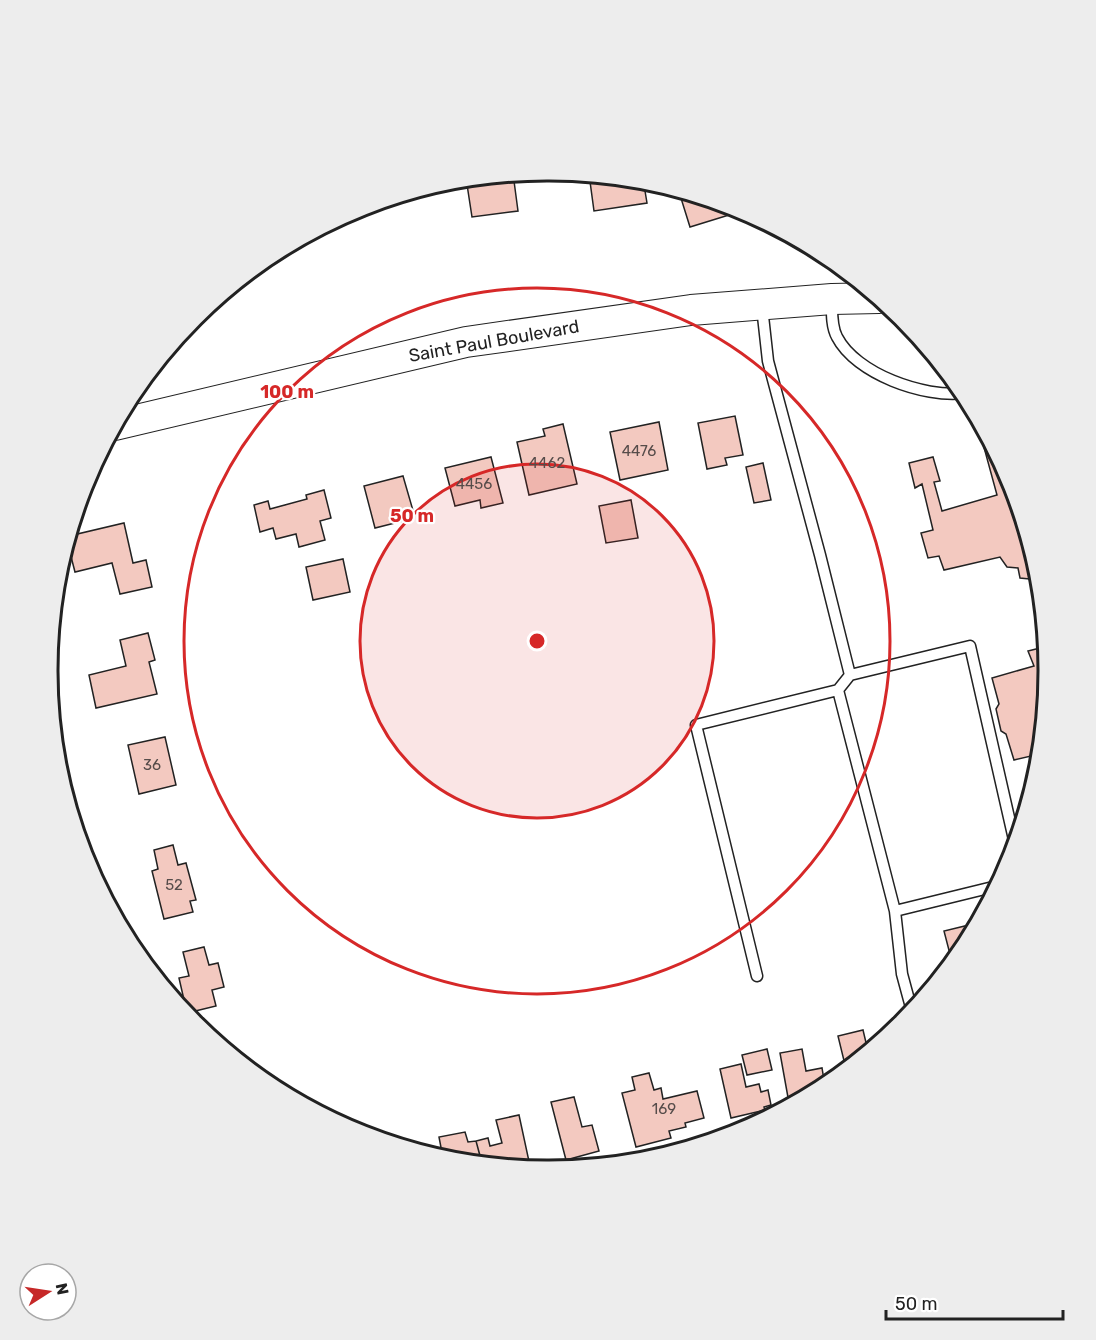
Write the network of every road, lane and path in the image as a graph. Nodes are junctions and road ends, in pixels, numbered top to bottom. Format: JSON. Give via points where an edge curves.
{"nodes":[{"id":1,"x":866,"y":298,"type":"edge"},
{"id":2,"x":832,"y":299,"type":"junction"},
{"id":3,"x":761,"y":304,"type":"junction"},
{"id":4,"x":951,"y":392,"type":"edge"},
{"id":5,"x":126,"y":422,"type":"edge"},
{"id":6,"x":850,"y":675,"type":"junction"},
{"id":7,"x":838,"y":690,"type":"junction"},
{"id":8,"x":1011,"y":829,"type":"edge"},
{"id":9,"x":986,"y":889,"type":"edge"},
{"id":10,"x":895,"y":911,"type":"junction"},
{"id":11,"x":757,"y":976,"type":"dead end"},
{"id":12,"x":909,"y":1000,"type":"edge"}],
"edges":[{"from":1,"to":2,"type":"street","name":"Saint Paul Boulevard"},
{"from":2,"to":3,"type":"street","name":"Saint Paul Boulevard"},
{"from":2,"to":4,"type":"lane","via":[[836,336],[850,356],[885,378],[922,390]]},
{"from":3,"to":5,"type":"street","name":"Saint Paul Boulevard","via":[[670,312],[466,342]]},
{"from":3,"to":6,"type":"lane","via":[[768,361]]},
{"from":6,"to":7,"type":"lane"},
{"from":6,"to":8,"type":"lane","via":[[969,646]]},
{"from":7,"to":10,"type":"lane"},
{"from":7,"to":11,"type":"lane","via":[[696,726]]},
{"from":9,"to":10,"type":"lane"},
{"from":10,"to":12,"type":"lane"}]}
